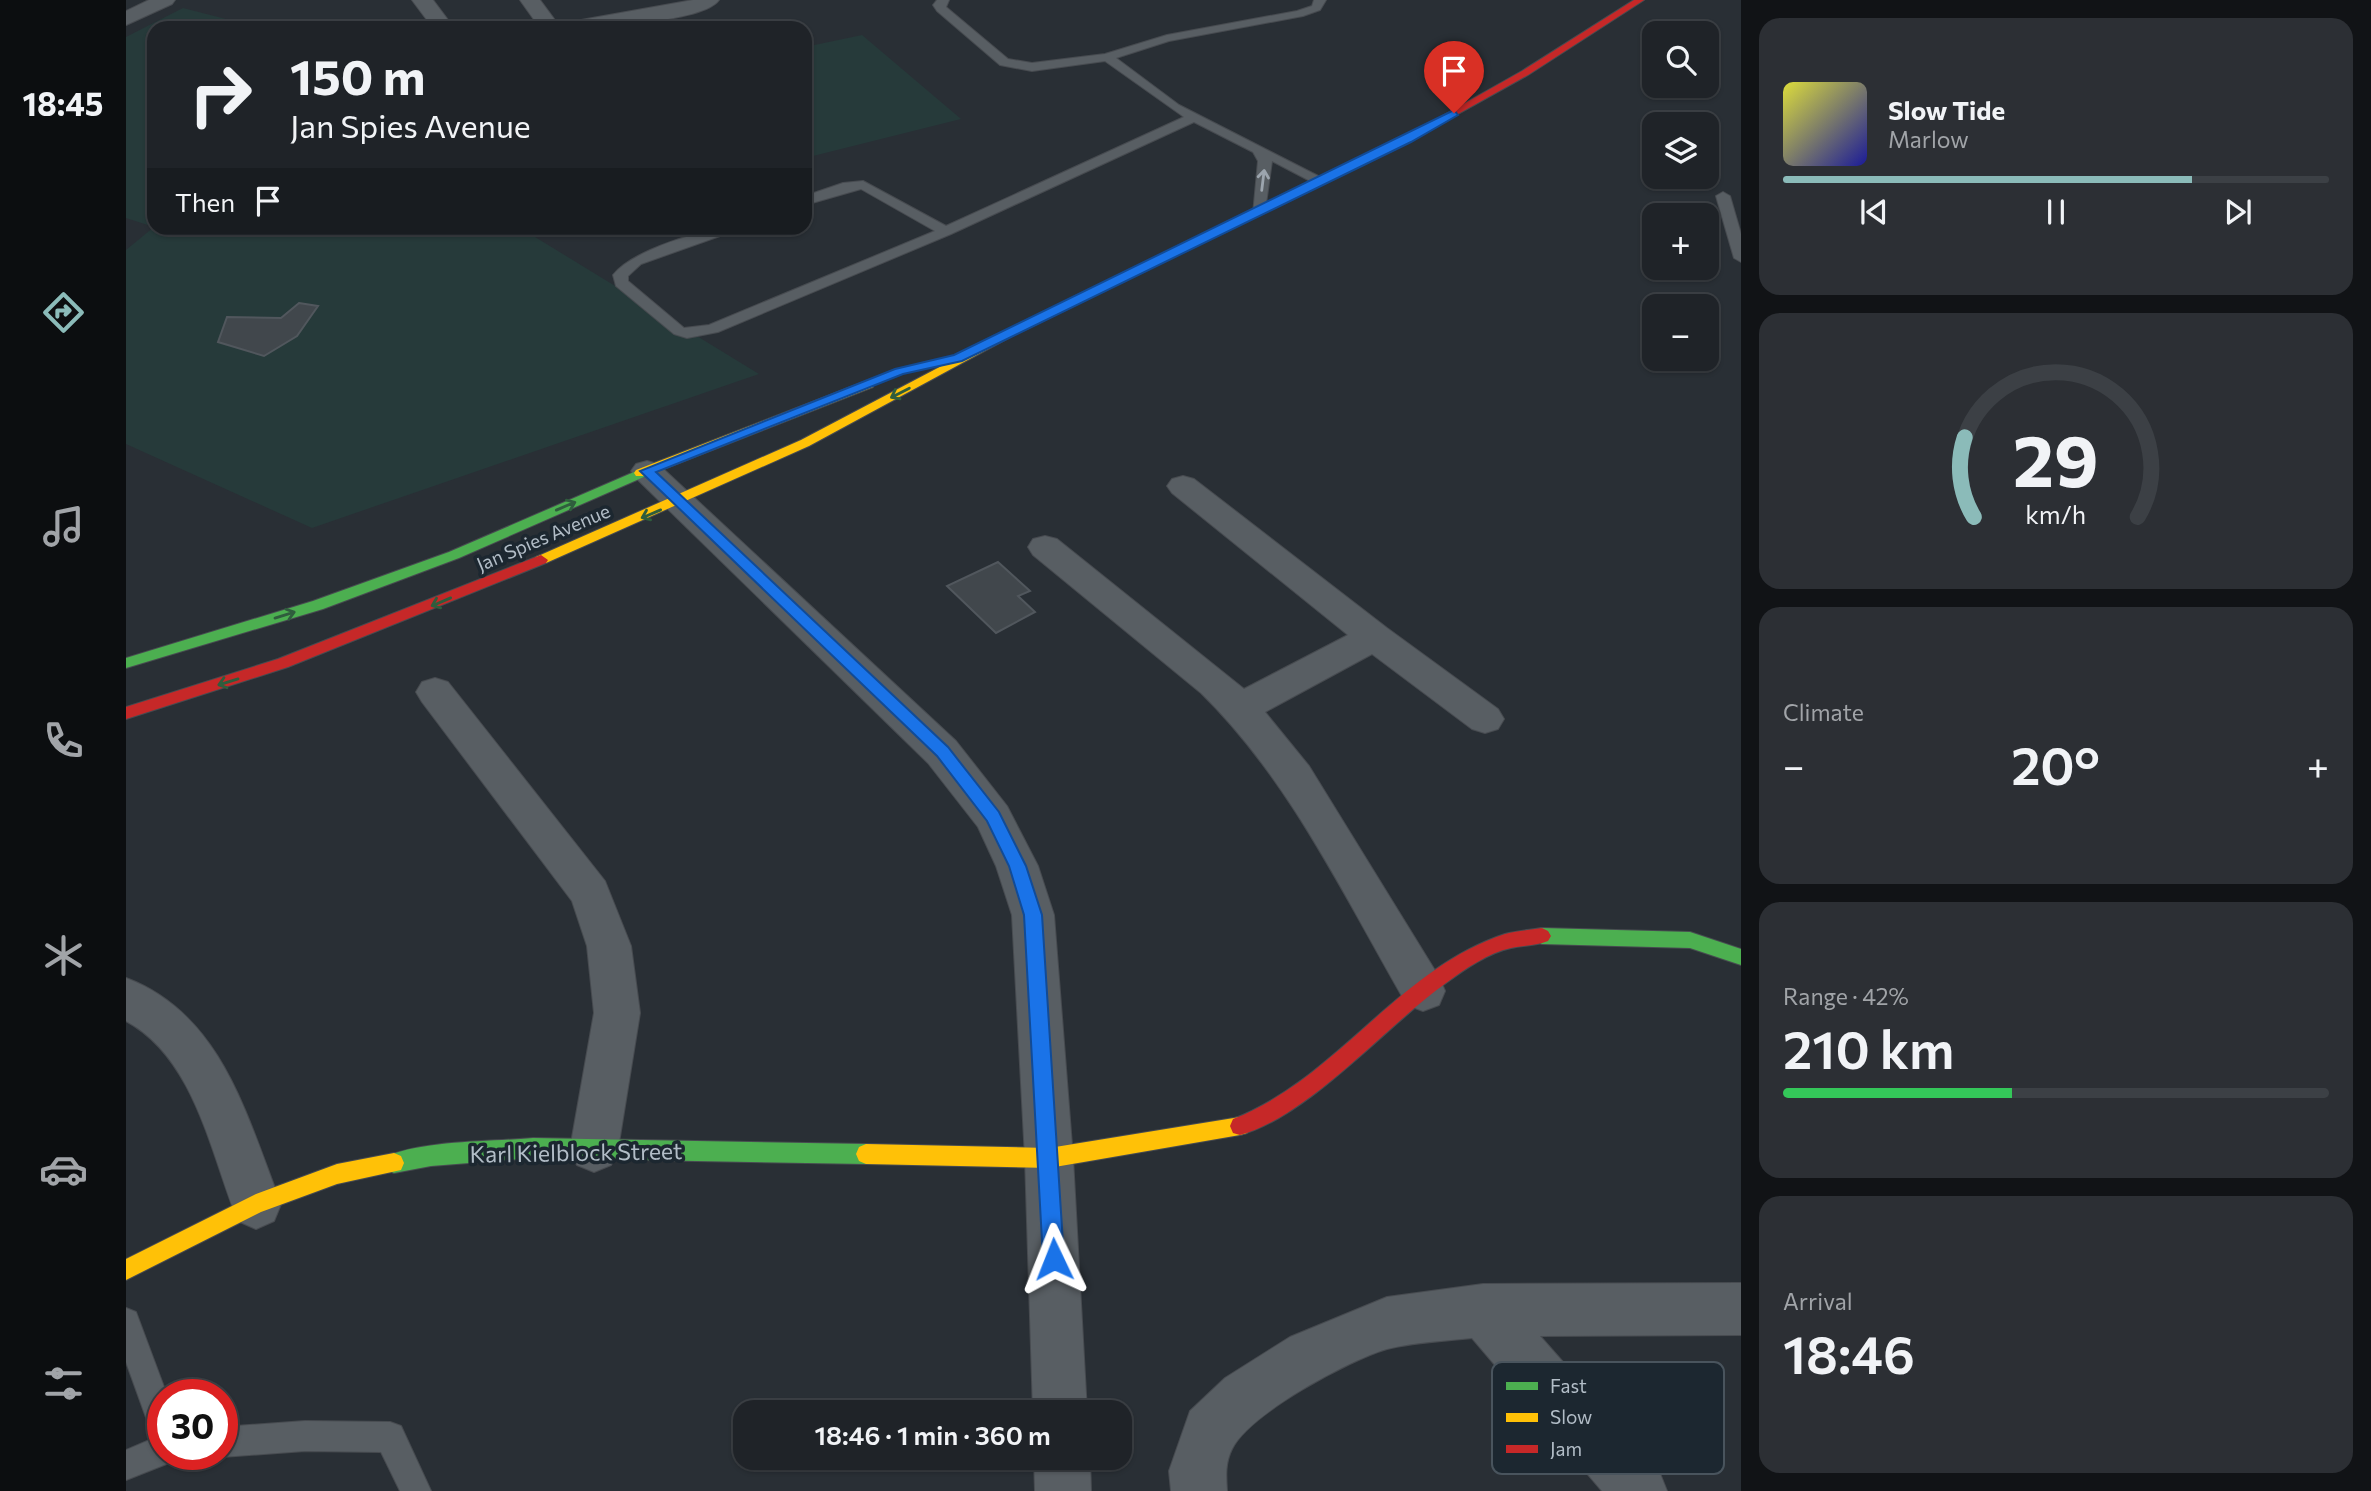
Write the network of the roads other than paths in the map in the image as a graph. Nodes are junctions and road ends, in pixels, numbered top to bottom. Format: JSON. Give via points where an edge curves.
{"nodes":[{"id":1,"x":165,"y":0,"type":"edge"},
{"id":2,"x":422,"y":0,"type":"edge"},
{"id":3,"x":530,"y":0,"type":"edge"},
{"id":4,"x":709,"y":0,"type":"edge"},
{"id":5,"x":943,"y":0,"type":"edge"},
{"id":6,"x":1320,"y":0,"type":"edge"},
{"id":7,"x":1640,"y":0,"type":"edge"},
{"id":8,"x":126,"y":19,"type":"edge"},
{"id":9,"x":438,"y":21,"type":"edge"},
{"id":10,"x":546,"y":21,"type":"edge"},
{"id":11,"x":612,"y":21,"type":"edge"},
{"id":12,"x":1107,"y":57,"type":"junction"},
{"id":13,"x":1195,"y":117,"type":"junction"},
{"id":14,"x":1259,"y":151,"type":"junction"},
{"id":15,"x":1321,"y":181,"type":"junction"},
{"id":16,"x":1723,"y":196,"type":"dead end"},
{"id":17,"x":812,"y":199,"type":"edge"},
{"id":18,"x":1258,"y":211,"type":"junction"},
{"id":19,"x":946,"y":230,"type":"junction"},
{"id":20,"x":709,"y":235,"type":"edge"},
{"id":21,"x":1741,"y":256,"type":"edge"},
{"id":22,"x":958,"y":358,"type":"junction"},
{"id":23,"x":911,"y":369,"type":"dead end"},
{"id":24,"x":887,"y":376,"type":"dead end"},
{"id":25,"x":1183,"y":486,"type":"dead end"},
{"id":26,"x":662,"y":487,"type":"junction"},
{"id":27,"x":1045,"y":547,"type":"dead end"},
{"id":28,"x":1374,"y":637,"type":"junction"},
{"id":29,"x":126,"y":663,"type":"edge"},
{"id":30,"x":435,"y":692,"type":"dead end"},
{"id":31,"x":1240,"y":708,"type":"junction"},
{"id":32,"x":126,"y":712,"type":"edge"},
{"id":33,"x":1485,"y":719,"type":"dead end"},
{"id":34,"x":1741,"y":957,"type":"edge"},
{"id":35,"x":1423,"y":991,"type":"junction"},
{"id":36,"x":126,"y":998,"type":"edge"},
{"id":37,"x":594,"y":1149,"type":"junction"},
{"id":38,"x":1049,"y":1158,"type":"junction"},
{"id":39,"x":256,"y":1204,"type":"junction"},
{"id":40,"x":126,"y":1269,"type":"edge"},
{"id":41,"x":1483,"y":1310,"type":"junction"},
{"id":42,"x":1741,"y":1310,"type":"edge"},
{"id":43,"x":126,"y":1322,"type":"edge"},
{"id":44,"x":1528,"y":1362,"type":"edge"},
{"id":45,"x":147,"y":1379,"type":"edge"},
{"id":46,"x":1059,"y":1400,"type":"edge"},
{"id":47,"x":238,"y":1442,"type":"edge"},
{"id":48,"x":147,"y":1456,"type":"edge"},
{"id":49,"x":126,"y":1465,"type":"edge"},
{"id":50,"x":1062,"y":1470,"type":"edge"},
{"id":51,"x":1624,"y":1474,"type":"edge"},
{"id":52,"x":416,"y":1491,"type":"edge"},
{"id":53,"x":1063,"y":1491,"type":"edge"},
{"id":54,"x":1199,"y":1491,"type":"edge"},
{"id":55,"x":1639,"y":1491,"type":"edge"}],
"edges":[{"from":1,"to":8,"type":"street"},
{"from":2,"to":9,"type":"street"},
{"from":3,"to":10,"type":"street"},
{"from":4,"to":11,"type":"street","via":[[684,9]]},
{"from":5,"to":12,"type":"lane","via":[[942,9],[1009,64],[1032,67]]},
{"from":6,"to":12,"type":"lane","via":[[1315,8],[1299,14],[1167,38]]},
{"from":7,"to":15,"type":"street","name":"Jan Spies Avenue","via":[[1525,73]]},
{"from":12,"to":13,"type":"lane","via":[[1167,103]]},
{"from":13,"to":14,"type":"lane"},
{"from":13,"to":19,"type":"lane"},
{"from":14,"to":15,"type":"lane"},
{"from":18,"to":14,"type":"lane","one_way":true,"via":[[1265,161]]},
{"from":15,"to":18,"type":"street","name":"Jan Spies Avenue"},
{"from":16,"to":21,"type":"lane"},
{"from":17,"to":19,"type":"lane","via":[[863,185]]},
{"from":18,"to":22,"type":"street","name":"Jan Spies Avenue"},
{"from":19,"to":20,"type":"lane","via":[[722,326],[679,331],[621,283],[620,275],[636,261]]},
{"from":22,"to":23,"type":"street","name":"Jan Spies Avenue"},
{"from":22,"to":26,"type":"street","name":"Jan Spies Avenue","one_way":true,"via":[[909,389]]},
{"from":24,"to":26,"type":"street","name":"Jan Spies Avenue"},
{"from":25,"to":28,"type":"street"},
{"from":29,"to":26,"type":"street","name":"Jan Spies Avenue","one_way":true,"via":[[318,605]]},
{"from":26,"to":32,"type":"street","name":"Jan Spies Avenue","one_way":true,"via":[[379,628],[260,672]]},
{"from":26,"to":38,"type":"street","via":[[942,752],[993,817],[1017,866],[1033,915]]},
{"from":27,"to":31,"type":"street"},
{"from":28,"to":31,"type":"street"},
{"from":28,"to":33,"type":"street"},
{"from":30,"to":37,"type":"street","via":[[590,893],[609,946],[617,1013]]},
{"from":31,"to":35,"type":"street","via":[[1295,777]]},
{"from":34,"to":35,"type":"street","name":"Karl Kielblock Street","via":[[1690,940],[1527,936],[1472,954]]},
{"from":35,"to":38,"type":"street","name":"Karl Kielblock Street","via":[[1311,1087],[1246,1125]]},
{"from":36,"to":39,"type":"street","via":[[172,1027],[202,1072]]},
{"from":37,"to":38,"type":"street","name":"Karl Kielblock Street"},
{"from":37,"to":39,"type":"street","name":"Karl Kielblock Street","via":[[533,1147],[430,1156],[337,1174]]},
{"from":38,"to":46,"type":"street"},
{"from":39,"to":40,"type":"street","name":"Karl Kielblock Street"},
{"from":41,"to":42,"type":"street"},
{"from":41,"to":44,"type":"street"},
{"from":41,"to":54,"type":"street","via":[[1387,1323],[1298,1363],[1244,1397],[1210,1431],[1198,1471]]},
{"from":43,"to":45,"type":"lane"},
{"from":47,"to":52,"type":"lane","via":[[305,1436],[390,1437]]},
{"from":48,"to":49,"type":"lane"},
{"from":50,"to":53,"type":"street"},
{"from":51,"to":55,"type":"street"}]}
